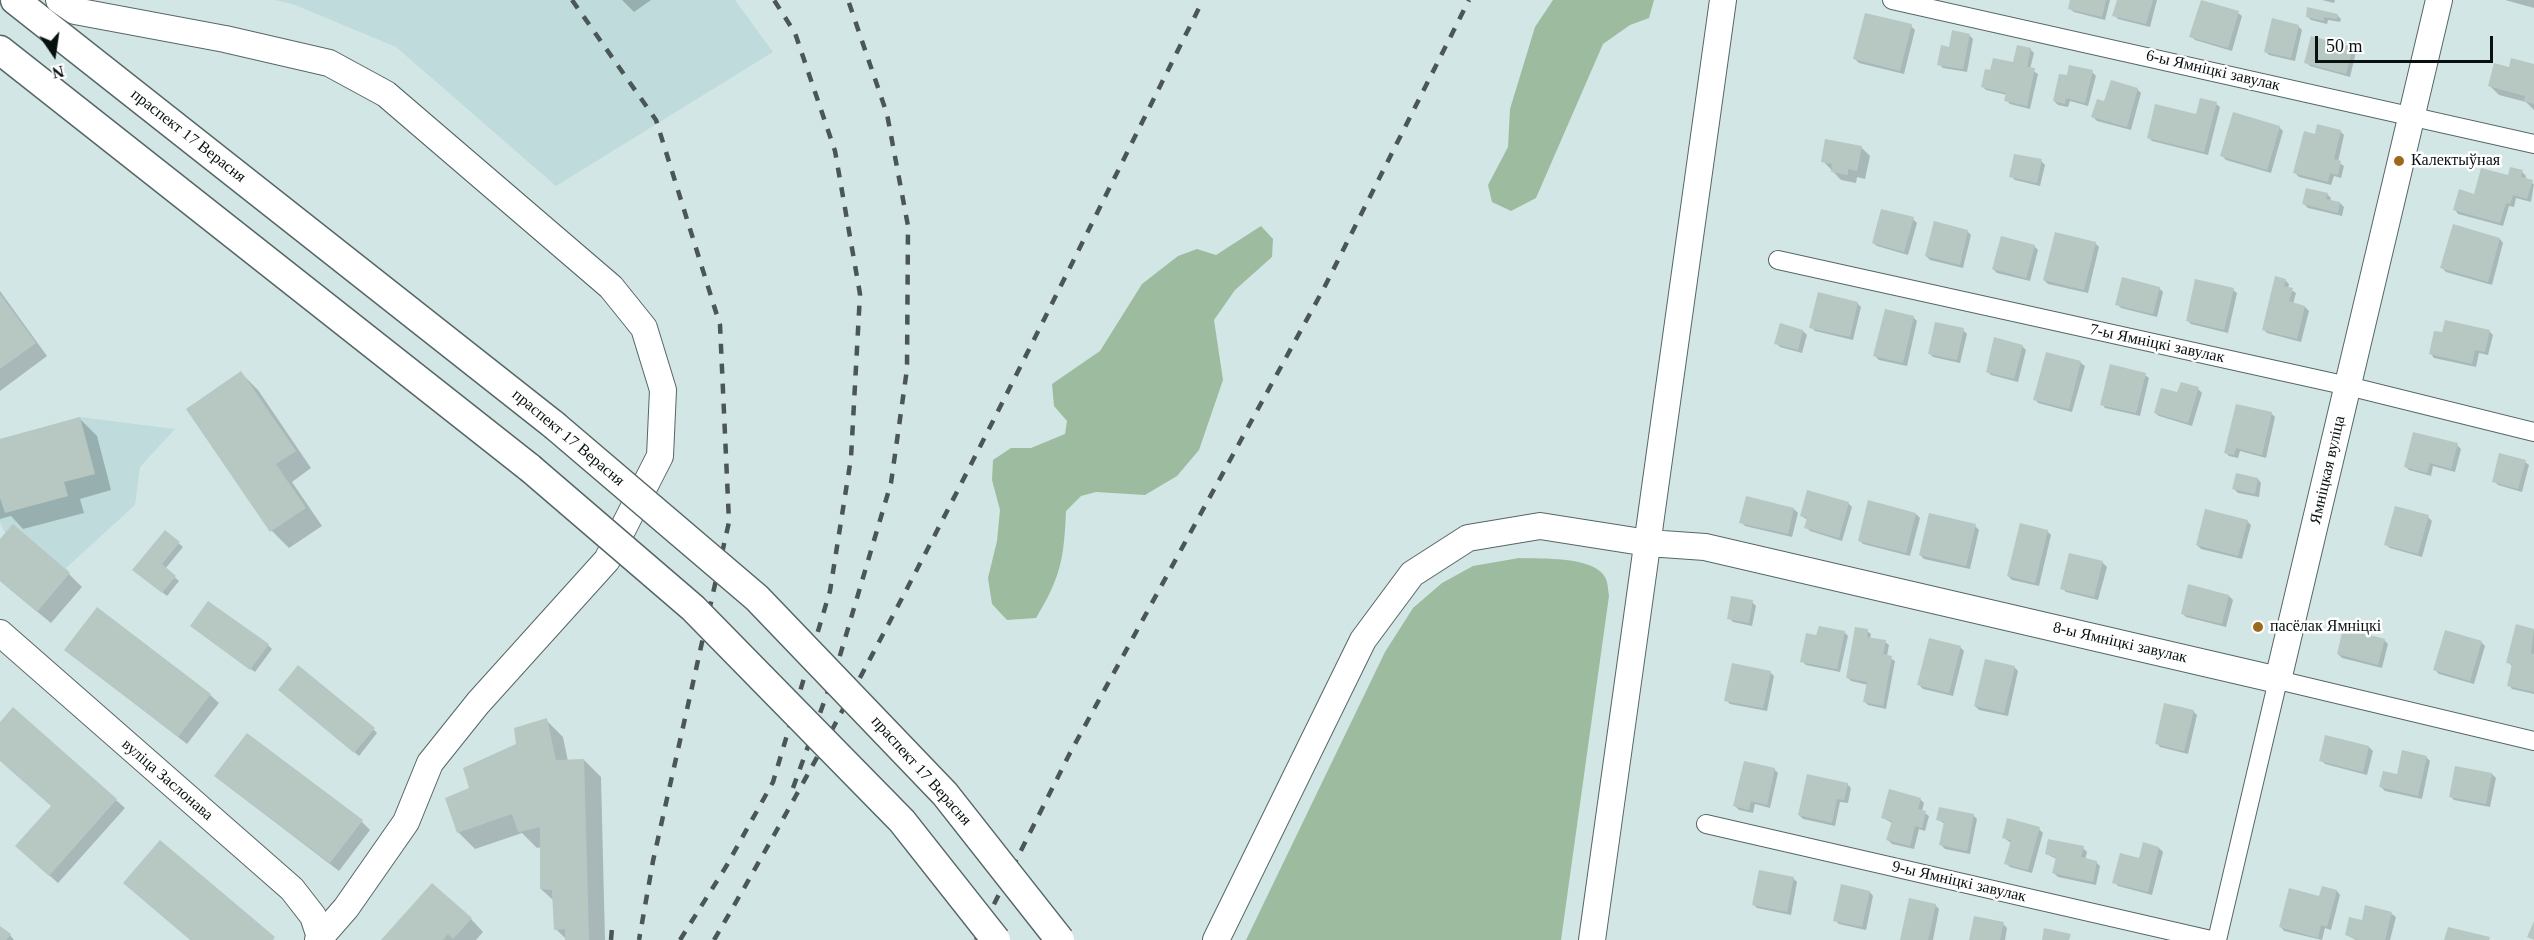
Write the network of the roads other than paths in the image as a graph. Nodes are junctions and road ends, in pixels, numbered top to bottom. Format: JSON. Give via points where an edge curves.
{"nodes":[{"id":1,"x":15,"y":0,"type":"edge"},
{"id":2,"x":59,"y":0,"type":"edge"},
{"id":3,"x":1723,"y":0,"type":"edge"},
{"id":4,"x":1892,"y":0,"type":"edge"},
{"id":5,"x":2439,"y":0,"type":"edge"},
{"id":6,"x":0,"y":50,"type":"edge"},
{"id":7,"x":2412,"y":115,"type":"junction"},
{"id":8,"x":2534,"y":144,"type":"edge"},
{"id":9,"x":1778,"y":260,"type":"dead end"},
{"id":10,"x":2348,"y":386,"type":"junction"},
{"id":11,"x":2534,"y":432,"type":"edge"},
{"id":12,"x":1647,"y":543,"type":"junction"},
{"id":13,"x":0,"y":633,"type":"edge"},
{"id":14,"x":2278,"y":680,"type":"junction"},
{"id":15,"x":2534,"y":741,"type":"edge"},
{"id":16,"x":1706,"y":824,"type":"dead end"},
{"id":17,"x":320,"y":939,"type":"edge"},
{"id":18,"x":996,"y":940,"type":"edge"},
{"id":19,"x":1060,"y":940,"type":"edge"},
{"id":20,"x":1216,"y":940,"type":"edge"},
{"id":21,"x":1592,"y":940,"type":"edge"},
{"id":22,"x":2211,"y":940,"type":"edge"},
{"id":23,"x":2217,"y":940,"type":"edge"}],
"edges":[{"from":1,"to":19,"type":"main road","name":"праспект 17 Верасня","bridge":true,"via":[[554,425],[757,598],[945,794]]},
{"from":2,"to":17,"type":"main road","via":[[75,10],[329,63],[386,93],[611,287],[644,328],[663,390],[660,456],[607,560],[478,703],[430,763],[406,822]]},
{"from":3,"to":12,"type":"main road"},
{"from":4,"to":7,"type":"street","name":"6-ы Ямніцкі завулак"},
{"from":5,"to":7,"type":"main road","name":"Ямніцкая вуліца"},
{"from":6,"to":18,"type":"main road","bridge":true,"via":[[530,468],[693,608],[902,821]]},
{"from":7,"to":8,"type":"street","name":"6-ы Ямніцкі завулак"},
{"from":7,"to":10,"type":"main road","name":"Ямніцкая вуліца"},
{"from":9,"to":10,"type":"street","name":"7-ы Ямніцкі завулак"},
{"from":10,"to":11,"type":"street","name":"7-ы Ямніцкі завулак"},
{"from":10,"to":14,"type":"main road","name":"Ямніцкая вуліца"},
{"from":12,"to":14,"type":"main road","name":"8-ы Ямніцкі завулак","via":[[1705,548]]},
{"from":12,"to":20,"type":"main road","name":"8-ы Ямніцкі завулак","via":[[1540,526],[1468,538],[1412,574],[1363,640]]},
{"from":12,"to":21,"type":"main road"},
{"from":13,"to":17,"type":"main road","name":"вуліца Заслонава","via":[[292,889],[313,916]]},
{"from":14,"to":15,"type":"street","name":"8-ы Ямніцкі завулак"},
{"from":14,"to":23,"type":"street","name":"Ямніцкая вуліца"},
{"from":16,"to":22,"type":"street","name":"9-ы Ямніцкі завулак"}]}
